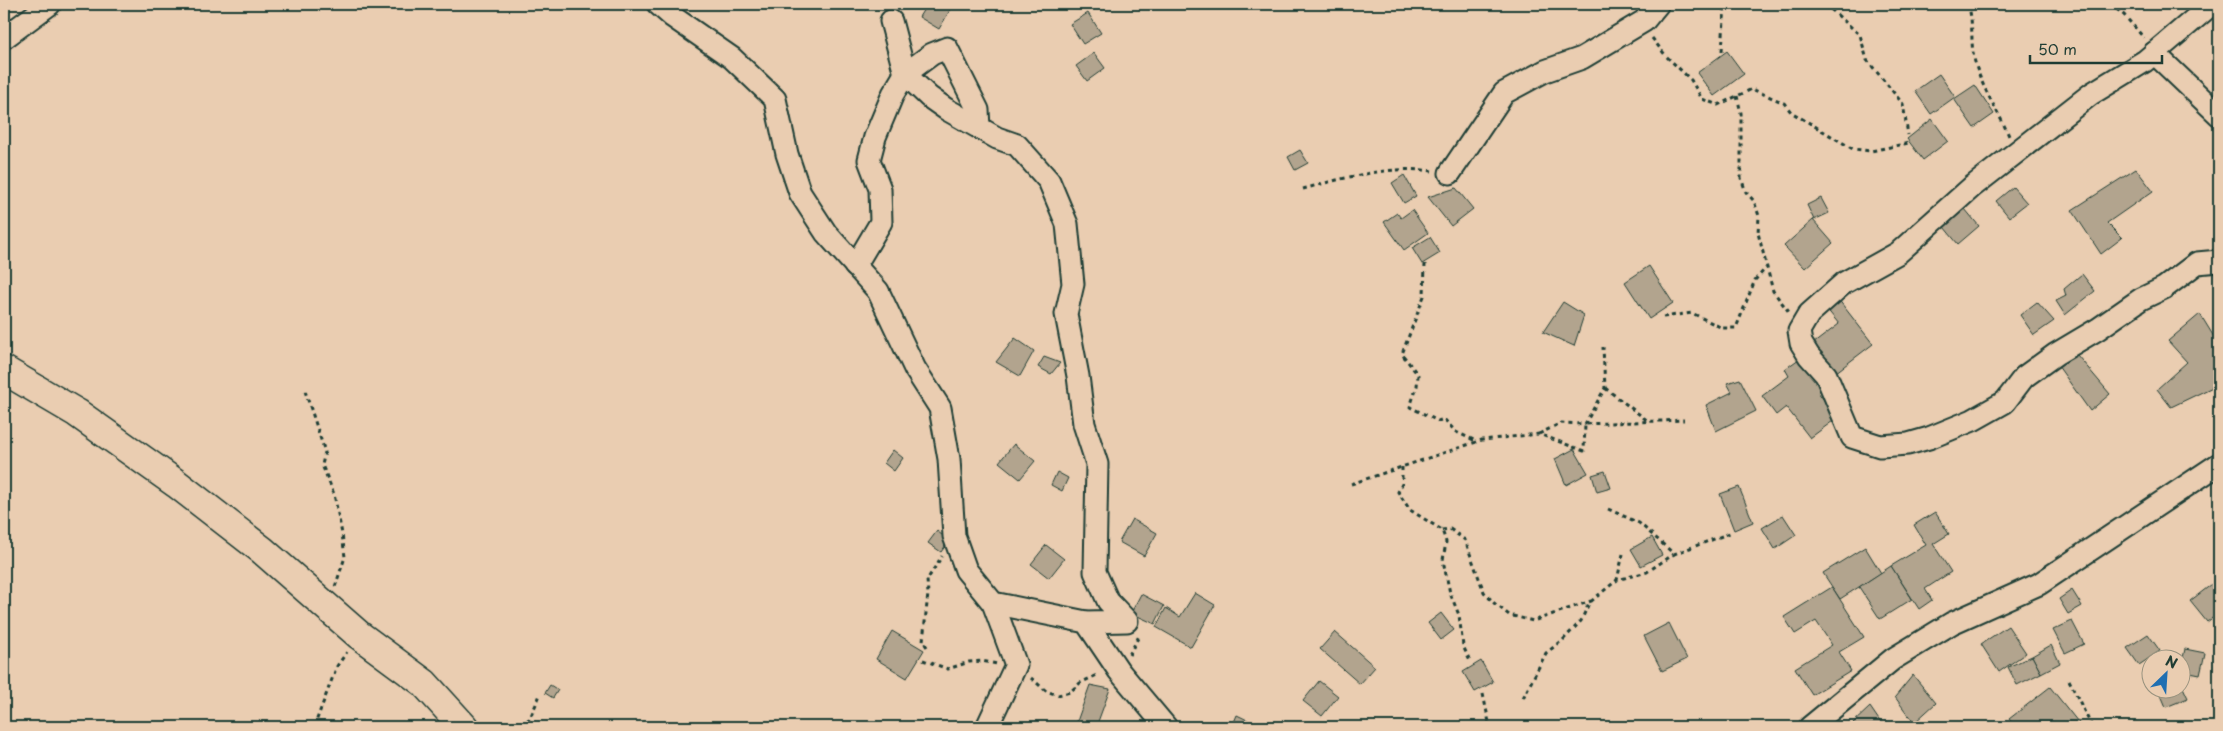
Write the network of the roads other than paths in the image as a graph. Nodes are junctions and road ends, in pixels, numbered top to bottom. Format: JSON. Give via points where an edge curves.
{"nodes":[{"id":1,"x":50,"y":4,"type":"edge"},
{"id":2,"x":658,"y":4,"type":"edge"},
{"id":3,"x":1658,"y":4,"type":"edge"},
{"id":4,"x":2212,"y":4,"type":"edge"},
{"id":5,"x":891,"y":21,"type":"dead end"},
{"id":6,"x":4,"y":38,"type":"edge"},
{"id":7,"x":2154,"y":53,"type":"junction"},
{"id":8,"x":906,"y":74,"type":"junction"},
{"id":9,"x":2219,"y":115,"type":"edge"},
{"id":10,"x":979,"y":127,"type":"junction"},
{"id":11,"x":1450,"y":173,"type":"road end"},
{"id":12,"x":2219,"y":261,"type":"edge"},
{"id":13,"x":855,"y":266,"type":"junction"},
{"id":14,"x":4,"y":370,"type":"edge"},
{"id":15,"x":2219,"y":464,"type":"edge"},
{"id":16,"x":993,"y":603,"type":"junction"},
{"id":17,"x":1086,"y":622,"type":"junction"},
{"id":18,"x":464,"y":727,"type":"edge"},
{"id":19,"x":987,"y":727,"type":"edge"},
{"id":20,"x":1166,"y":727,"type":"edge"},
{"id":21,"x":1810,"y":727,"type":"edge"}],
"edges":[{"from":1,"to":6,"type":"street"},
{"from":2,"to":13,"type":"street","via":[[732,58],[775,99],[786,154],[800,193],[826,233]]},
{"from":3,"to":11,"type":"street","via":[[1641,23],[1582,58],[1545,71],[1504,93]]},
{"from":4,"to":7,"type":"street"},
{"from":5,"to":8,"type":"street"},
{"from":7,"to":9,"type":"street"},
{"from":7,"to":12,"type":"street","via":[[2091,94],[1972,188],[1898,253],[1844,283],[1809,314],[1799,331],[1801,342],[1826,375],[1852,437],[1880,446],[1908,444],[1972,420],[2004,402],[2024,377],[2056,354],[2141,299],[2164,288],[2196,263]]},
{"from":8,"to":10,"type":"street","via":[[929,97]]},
{"from":8,"to":10,"type":"street","via":[[932,54],[947,48],[978,110]]},
{"from":8,"to":13,"type":"street","via":[[892,94],[869,160],[880,189],[881,222]]},
{"from":10,"to":17,"type":"street","via":[[1017,145],[1049,181],[1067,224],[1073,284],[1066,314],[1084,424],[1097,464],[1096,572],[1108,601],[1127,621]]},
{"from":13,"to":16,"type":"street","via":[[878,291],[914,369],[940,408],[949,459],[954,536],[966,570]]},
{"from":14,"to":18,"type":"street","via":[[77,413],[177,484],[262,550],[359,635],[424,683]]},
{"from":15,"to":21,"type":"street","via":[[2039,584],[1952,623],[1893,659]]},
{"from":16,"to":17,"type":"street"},
{"from":16,"to":19,"type":"street","via":[[1016,666]]},
{"from":17,"to":20,"type":"street","via":[[1116,666]]}]}
